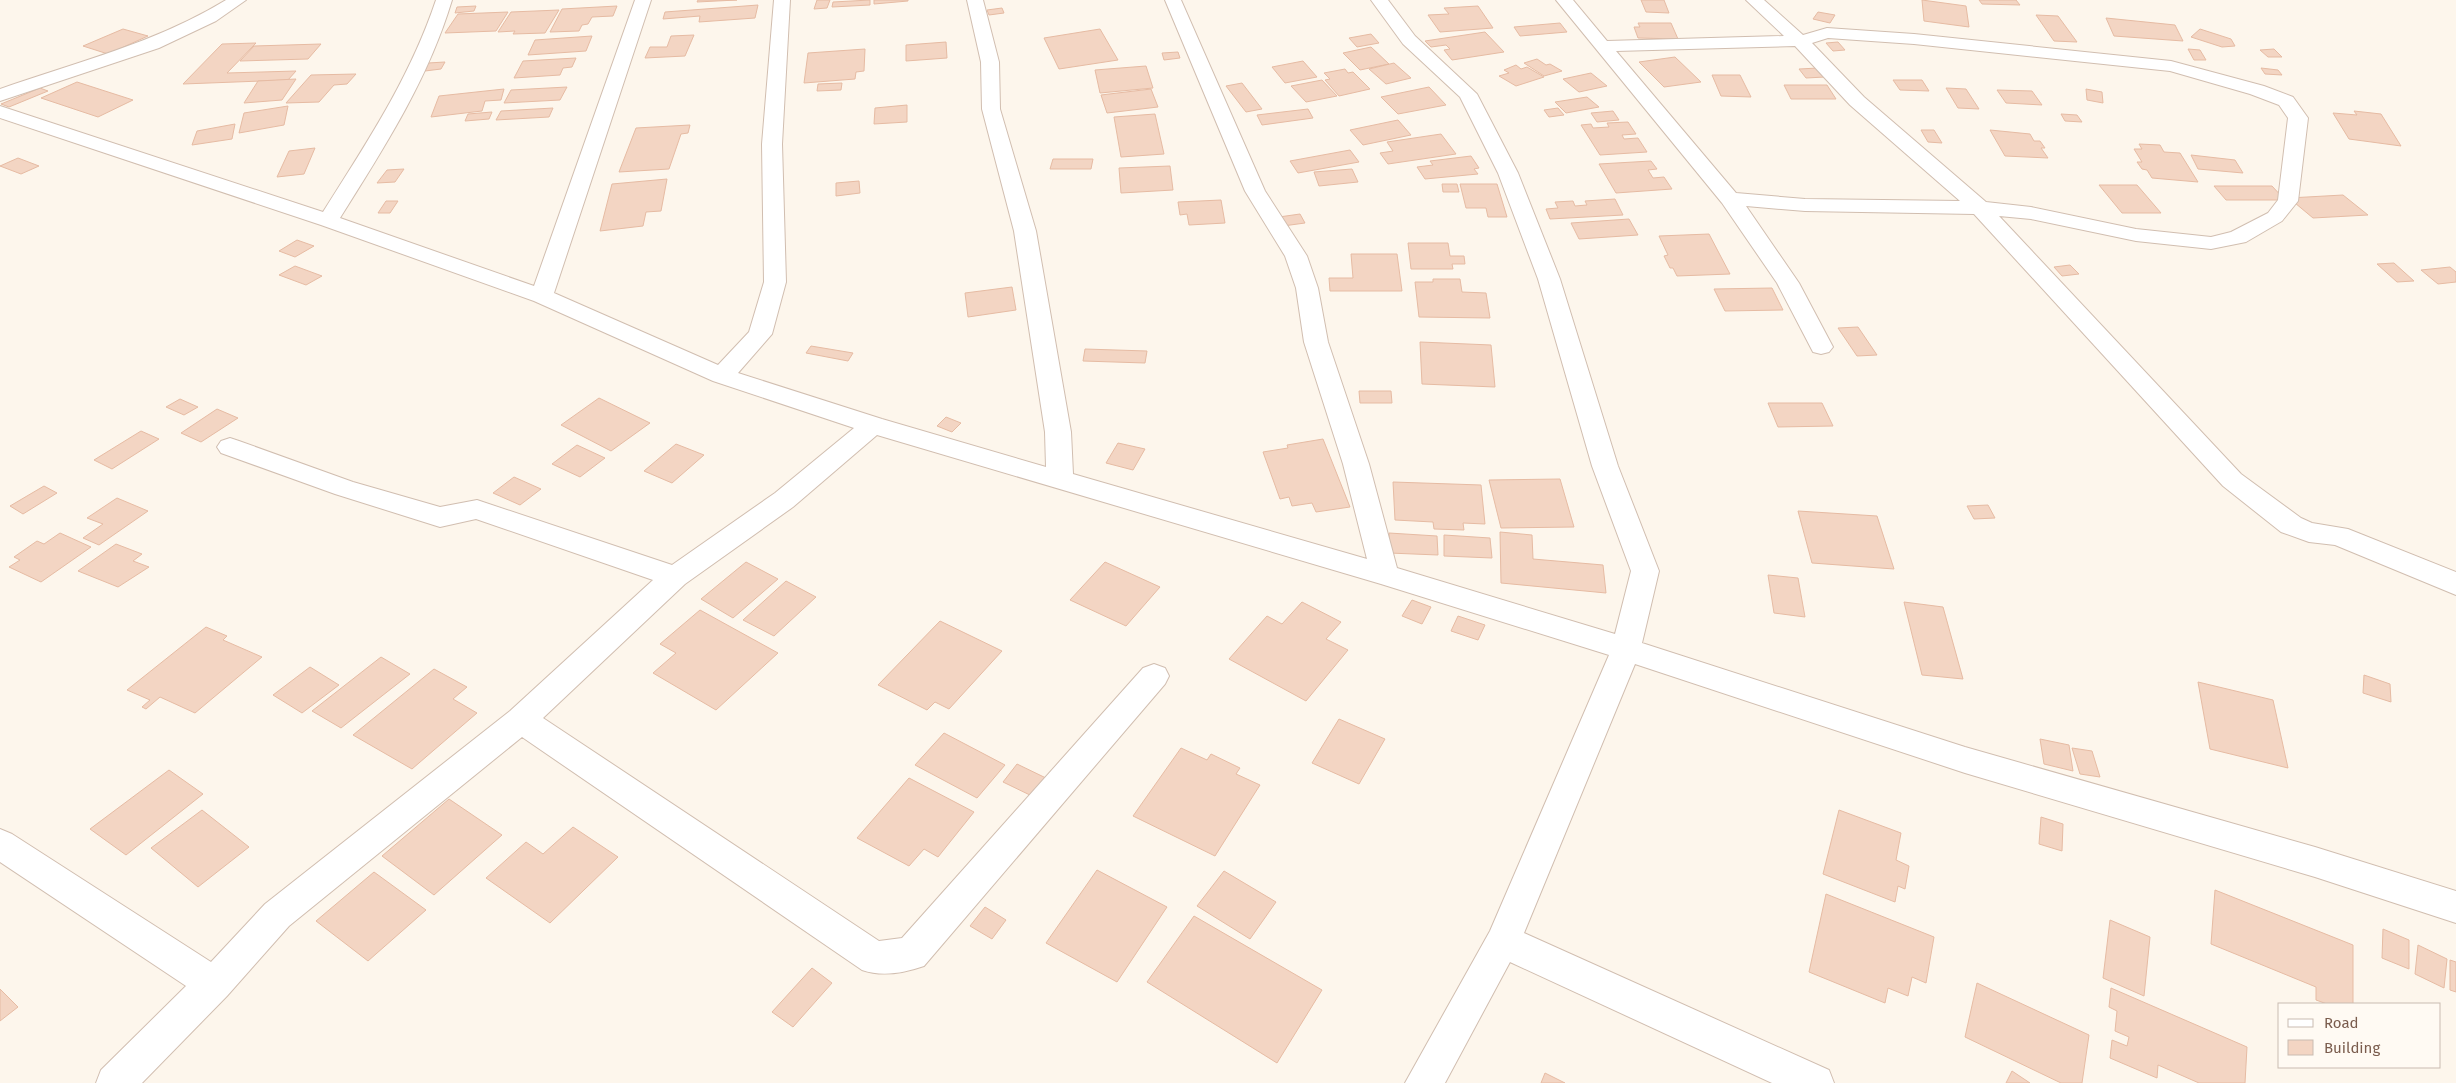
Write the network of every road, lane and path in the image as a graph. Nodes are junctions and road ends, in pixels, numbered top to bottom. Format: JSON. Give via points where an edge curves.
{"nodes":[{"id":1,"x":238,"y":0,"type":"edge"},
{"id":2,"x":444,"y":0,"type":"edge"},
{"id":3,"x":643,"y":0,"type":"edge"},
{"id":4,"x":782,"y":0,"type":"edge"},
{"id":5,"x":975,"y":0,"type":"edge"},
{"id":6,"x":1173,"y":0,"type":"edge"},
{"id":7,"x":1379,"y":0,"type":"edge"},
{"id":8,"x":1564,"y":0,"type":"edge"},
{"id":9,"x":1754,"y":0,"type":"edge"},
{"id":10,"x":1800,"y":41,"type":"junction"},
{"id":11,"x":1602,"y":46,"type":"junction"},
{"id":12,"x":0,"y":95,"type":"edge"},
{"id":13,"x":0,"y":112,"type":"edge"},
{"id":14,"x":1730,"y":199,"type":"junction"},
{"id":15,"x":1980,"y":208,"type":"junction"},
{"id":16,"x":328,"y":221,"type":"junction"},
{"id":17,"x":542,"y":296,"type":"junction"},
{"id":18,"x":1821,"y":347,"type":"dead end"},
{"id":19,"x":722,"y":376,"type":"junction"},
{"id":20,"x":873,"y":425,"type":"junction"},
{"id":21,"x":230,"y":447,"type":"dead end"},
{"id":22,"x":1060,"y":480,"type":"junction"},
{"id":23,"x":1386,"y":576,"type":"junction"},
{"id":24,"x":675,"y":577,"type":"junction"},
{"id":25,"x":2456,"y":584,"type":"edge"},
{"id":26,"x":1626,"y":649,"type":"junction"},
{"id":27,"x":1154,"y":676,"type":"dead end"},
{"id":28,"x":521,"y":720,"type":"junction"},
{"id":29,"x":0,"y":844,"type":"edge"},
{"id":30,"x":2456,"y":907,"type":"edge"},
{"id":31,"x":1503,"y":941,"type":"junction"},
{"id":32,"x":214,"y":984,"type":"junction"},
{"id":33,"x":115,"y":1083,"type":"edge"},
{"id":34,"x":1424,"y":1083,"type":"edge"},
{"id":35,"x":1815,"y":1083,"type":"edge"}],
"edges":[{"from":1,"to":12,"type":"street","via":[[167,39]]},
{"from":2,"to":16,"type":"street","via":[[436,28],[398,108]]},
{"from":3,"to":17,"type":"street"},
{"from":4,"to":19,"type":"street","via":[[772,144],[776,282],[760,334]]},
{"from":5,"to":22,"type":"street","via":[[990,62],[991,109],[1025,231],[1058,432]]},
{"from":6,"to":23,"type":"street","via":[[1255,191],[1296,256],[1307,288],[1316,342],[1356,464]]},
{"from":7,"to":26,"type":"street","via":[[1409,40],[1468,94],[1508,173],[1549,279],[1605,466],[1645,571]]},
{"from":8,"to":11,"type":"street"},
{"from":9,"to":10,"type":"street"},
{"from":10,"to":11,"type":"street"},
{"from":10,"to":15,"type":"street","via":[[1857,101]]},
{"from":10,"to":15,"type":"street","via":[[1827,33],[2171,66],[2286,101],[2298,118],[2288,201],[2275,217],[2238,237],[2211,243],[2178,240],[2136,235],[2031,213]]},
{"from":11,"to":14,"type":"street"},
{"from":13,"to":16,"type":"street"},
{"from":14,"to":15,"type":"street","via":[[1805,205]]},
{"from":14,"to":18,"type":"street","via":[[1788,282]]},
{"from":15,"to":25,"type":"street","via":[[2232,480],[2291,525],[2356,542]]},
{"from":16,"to":17,"type":"street"},
{"from":17,"to":19,"type":"street"},
{"from":19,"to":20,"type":"street"},
{"from":20,"to":22,"type":"street"},
{"from":20,"to":24,"type":"street","via":[[784,500]]},
{"from":21,"to":24,"type":"street","via":[[344,488],[440,517],[476,509]]},
{"from":22,"to":23,"type":"street"},
{"from":23,"to":26,"type":"street"},
{"from":24,"to":28,"type":"street"},
{"from":26,"to":30,"type":"street","via":[[1965,760],[2315,862]]},
{"from":26,"to":31,"type":"street"},
{"from":27,"to":28,"type":"street","via":[[911,954],[876,958]]},
{"from":28,"to":32,"type":"street","via":[[277,915]]},
{"from":29,"to":32,"type":"street"},
{"from":31,"to":34,"type":"street"},
{"from":31,"to":35,"type":"street"},
{"from":32,"to":33,"type":"street"}]}
